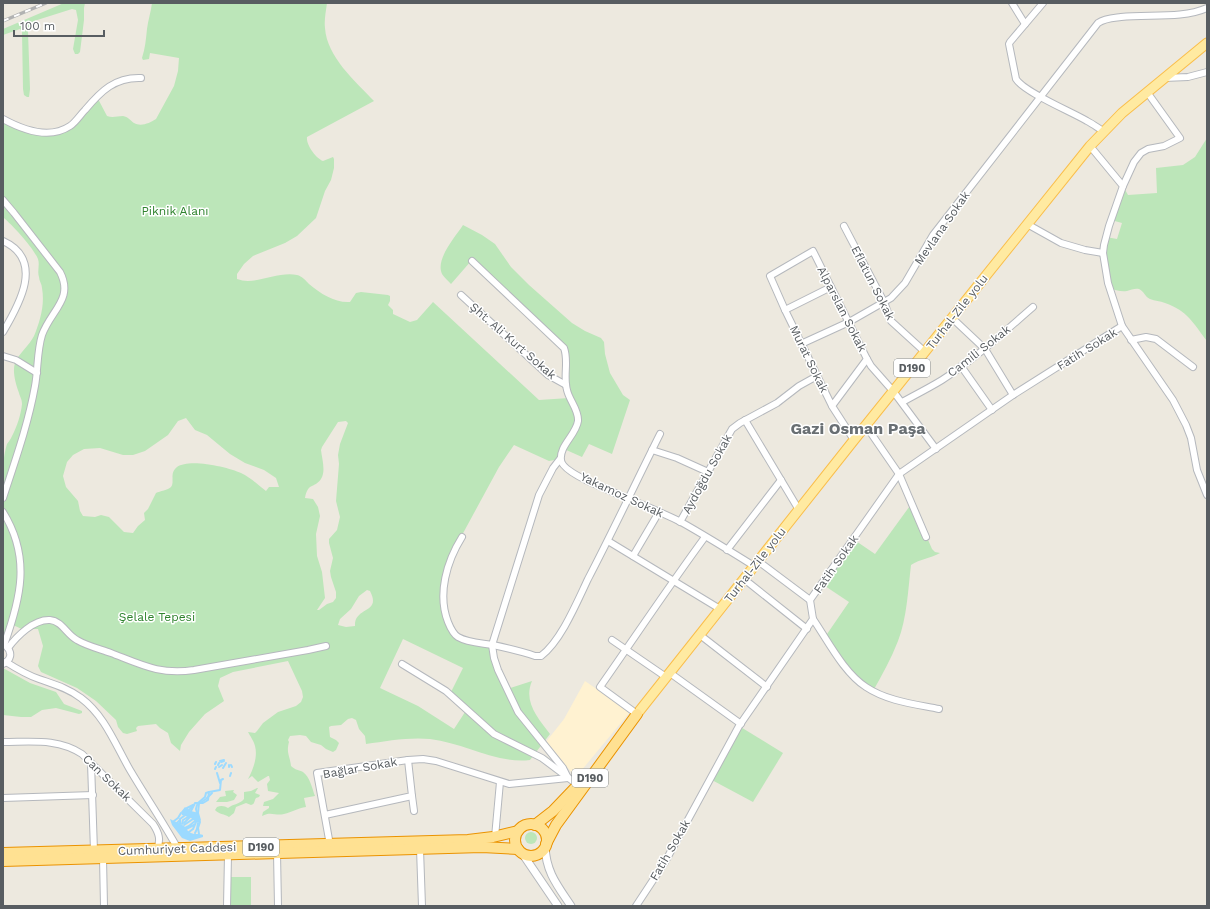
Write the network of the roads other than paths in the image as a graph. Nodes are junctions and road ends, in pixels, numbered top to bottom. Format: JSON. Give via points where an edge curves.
{"nodes":[{"id":1,"x":1012,"y":3,"type":"edge"},
{"id":2,"x":1043,"y":3,"type":"edge"},
{"id":3,"x":1207,"y":8,"type":"edge"},
{"id":4,"x":1025,"y":24,"type":"junction"},
{"id":5,"x":1207,"y":43,"type":"edge"},
{"id":6,"x":1207,"y":72,"type":"edge"},
{"id":7,"x":141,"y":78,"type":"dead end"},
{"id":8,"x":1164,"y":78,"type":"junction"},
{"id":9,"x":1147,"y":92,"type":"junction"},
{"id":10,"x":1040,"y":97,"type":"junction"},
{"id":11,"x":3,"y":119,"type":"edge"},
{"id":12,"x":1103,"y":131,"type":"junction"},
{"id":13,"x":1090,"y":146,"type":"junction"},
{"id":14,"x":1123,"y":186,"type":"junction"},
{"id":15,"x":3,"y":200,"type":"edge"},
{"id":16,"x":1027,"y":224,"type":"junction"},
{"id":17,"x":844,"y":226,"type":"dead end"},
{"id":18,"x":3,"y":242,"type":"edge"},
{"id":19,"x":1103,"y":253,"type":"junction"},
{"id":20,"x":472,"y":261,"type":"dead end"},
{"id":21,"x":770,"y":276,"type":"joint"},
{"id":22,"x":831,"y":288,"type":"junction"},
{"id":23,"x":461,"y":295,"type":"dead end"},
{"id":24,"x":884,"y":302,"type":"junction"},
{"id":25,"x":1033,"y":307,"type":"dead end"},
{"id":26,"x":784,"y":310,"type":"junction"},
{"id":27,"x":952,"y":318,"type":"junction"},
{"id":28,"x":849,"y":322,"type":"junction"},
{"id":29,"x":1122,"y":326,"type":"junction"},
{"id":30,"x":3,"y":332,"type":"edge"},
{"id":31,"x":1131,"y":340,"type":"junction"},
{"id":32,"x":801,"y":344,"type":"junction"},
{"id":33,"x":985,"y":349,"type":"junction"},
{"id":34,"x":925,"y":352,"type":"junction"},
{"id":35,"x":3,"y":356,"type":"edge"},
{"id":36,"x":867,"y":359,"type":"junction"},
{"id":37,"x":961,"y":366,"type":"junction"},
{"id":38,"x":1193,"y":367,"type":"dead end"},
{"id":39,"x":37,"y":373,"type":"junction"},
{"id":40,"x":817,"y":376,"type":"junction"},
{"id":41,"x":566,"y":385,"type":"junction"},
{"id":42,"x":893,"y":391,"type":"junction"},
{"id":43,"x":1013,"y":395,"type":"junction"},
{"id":44,"x":902,"y":402,"type":"junction"},
{"id":45,"x":832,"y":406,"type":"junction"},
{"id":46,"x":992,"y":410,"type":"junction"},
{"id":47,"x":745,"y":420,"type":"junction"},
{"id":48,"x":866,"y":426,"type":"junction"},
{"id":49,"x":660,"y":434,"type":"dead end"},
{"id":50,"x":854,"y":440,"type":"junction"},
{"id":51,"x":936,"y":449,"type":"junction"},
{"id":52,"x":652,"y":450,"type":"junction"},
{"id":53,"x":560,"y":458,"type":"junction"},
{"id":54,"x":708,"y":472,"type":"junction"},
{"id":55,"x":899,"y":474,"type":"junction"},
{"id":56,"x":781,"y":480,"type":"junction"},
{"id":57,"x":1207,"y":495,"type":"edge"},
{"id":58,"x":3,"y":498,"type":"edge"},
{"id":59,"x":628,"y":499,"type":"junction"},
{"id":60,"x":799,"y":510,"type":"junction"},
{"id":61,"x":3,"y":512,"type":"edge"},
{"id":62,"x":659,"y":512,"type":"junction"},
{"id":63,"x":680,"y":522,"type":"junction"},
{"id":64,"x":462,"y":537,"type":"dead end"},
{"id":65,"x":705,"y":537,"type":"junction"},
{"id":66,"x":926,"y":537,"type":"dead end"},
{"id":67,"x":608,"y":540,"type":"junction"},
{"id":68,"x":727,"y":550,"type":"junction"},
{"id":69,"x":633,"y":556,"type":"junction"},
{"id":70,"x":756,"y":564,"type":"junction"},
{"id":71,"x":744,"y":579,"type":"junction"},
{"id":72,"x":673,"y":580,"type":"junction"},
{"id":73,"x":810,"y":600,"type":"junction"},
{"id":74,"x":720,"y":609,"type":"junction"},
{"id":75,"x":813,"y":619,"type":"junction"},
{"id":76,"x":807,"y":629,"type":"junction"},
{"id":77,"x":700,"y":635,"type":"junction"},
{"id":78,"x":612,"y":640,"type":"dead end"},
{"id":79,"x":492,"y":645,"type":"junction"},
{"id":80,"x":5,"y":646,"type":"edge"},
{"id":81,"x":326,"y":646,"type":"dead end"},
{"id":82,"x":626,"y":650,"type":"junction"},
{"id":83,"x":5,"y":663,"type":"edge"},
{"id":84,"x":402,"y":664,"type":"dead end"},
{"id":85,"x":668,"y":675,"type":"junction"},
{"id":86,"x":767,"y":687,"type":"junction"},
{"id":87,"x":939,"y":710,"type":"dead end"},
{"id":88,"x":637,"y":714,"type":"junction"},
{"id":89,"x":741,"y":724,"type":"junction"},
{"id":90,"x":3,"y":742,"type":"edge"},
{"id":91,"x":408,"y":760,"type":"junction"},
{"id":92,"x":92,"y":763,"type":"junction"},
{"id":93,"x":568,"y":778,"type":"junction"},
{"id":94,"x":500,"y":782,"type":"junction"},
{"id":95,"x":578,"y":785,"type":"junction"},
{"id":96,"x":93,"y":795,"type":"junction"},
{"id":97,"x":412,"y":796,"type":"junction"},
{"id":98,"x":3,"y":798,"type":"edge"},
{"id":99,"x":414,"y":811,"type":"dead end"},
{"id":100,"x":324,"y":815,"type":"junction"},
{"id":101,"x":535,"y":825,"type":"junction"},
{"id":102,"x":167,"y":830,"type":"junction"},
{"id":103,"x":518,"y":831,"type":"junction"},
{"id":104,"x":158,"y":834,"type":"junction"},
{"id":105,"x":495,"y":837,"type":"junction"},
{"id":106,"x":330,"y":845,"type":"junction"},
{"id":107,"x":546,"y":845,"type":"junction"},
{"id":108,"x":420,"y":849,"type":"junction"},
{"id":109,"x":94,"y":851,"type":"junction"},
{"id":110,"x":520,"y":851,"type":"junction"},
{"id":111,"x":178,"y":852,"type":"junction"},
{"id":112,"x":3,"y":853,"type":"edge"},
{"id":113,"x":157,"y":853,"type":"junction"},
{"id":114,"x":277,"y":853,"type":"junction"},
{"id":115,"x":228,"y":855,"type":"junction"},
{"id":116,"x":104,"y":858,"type":"junction"},
{"id":117,"x":3,"y":861,"type":"edge"},
{"id":118,"x":104,"y":906,"type":"edge"},
{"id":119,"x":227,"y":906,"type":"edge"},
{"id":120,"x":278,"y":906,"type":"edge"},
{"id":121,"x":422,"y":906,"type":"edge"},
{"id":122,"x":558,"y":906,"type":"edge"},
{"id":123,"x":571,"y":906,"type":"edge"},
{"id":124,"x":636,"y":906,"type":"edge"}],
"edges":[{"from":1,"to":4,"type":"street"},
{"from":2,"to":4,"type":"street"},
{"from":3,"to":10,"type":"street","name":"Mevlana Sokak","via":[[1186,14],[1138,15],[1101,21]]},
{"from":4,"to":10,"type":"street","via":[[1009,44],[1016,79],[1019,84]]},
{"from":5,"to":8,"type":"main road","name":"Turhal-Zile yolu","number":"D190"},
{"from":6,"to":8,"type":"street","via":[[1188,77]]},
{"from":7,"to":11,"type":"street","via":[[118,81],[106,88],[70,126],[58,130],[35,132]]},
{"from":8,"to":9,"type":"main road","name":"Turhal-Zile yolu","number":"D190"},
{"from":9,"to":12,"type":"main road","name":"Turhal-Zile yolu","number":"D190"},
{"from":9,"to":14,"type":"street","via":[[1180,138],[1140,153]]},
{"from":10,"to":12,"type":"street"},
{"from":10,"to":24,"type":"street","name":"Mevlana Sokak","via":[[933,235],[900,289]]},
{"from":12,"to":13,"type":"main road","name":"Turhal-Zile yolu","number":"D190"},
{"from":13,"to":14,"type":"street"},
{"from":13,"to":16,"type":"main road","name":"Turhal-Zile yolu","number":"D190"},
{"from":14,"to":19,"type":"street"},
{"from":15,"to":39,"type":"street","via":[[48,255],[60,272],[65,285],[64,295],[44,330]]},
{"from":16,"to":19,"type":"street","via":[[1061,243]]},
{"from":16,"to":27,"type":"main road","name":"Turhal-Zile yolu","number":"D190"},
{"from":17,"to":24,"type":"street","name":"Eflatun Sokak"},
{"from":18,"to":30,"type":"street","via":[[14,247],[21,256],[26,275],[18,304]]},
{"from":19,"to":29,"type":"street","via":[[1108,283]]},
{"from":20,"to":41,"type":"street","via":[[561,344],[566,355]]},
{"from":21,"to":22,"type":"street","name":"Alparslan Sokak","via":[[813,252]]},
{"from":21,"to":26,"type":"street","name":"Murat Sokak"},
{"from":22,"to":26,"type":"street"},
{"from":22,"to":28,"type":"street","name":"Alparslan Sokak"},
{"from":23,"to":41,"type":"street","name":"Şht. Ali Kurt Sokak","via":[[548,375]]},
{"from":24,"to":28,"type":"street","name":"Mevlana Sokak"},
{"from":24,"to":34,"type":"street","name":"Eflatun Sokak","via":[[891,321]]},
{"from":25,"to":33,"type":"street","name":"Camili Sokak"},
{"from":26,"to":32,"type":"street","name":"Murat Sokak"},
{"from":27,"to":33,"type":"street"},
{"from":27,"to":34,"type":"main road","name":"Turhal-Zile yolu","number":"D190"},
{"from":28,"to":32,"type":"street","name":"Mevlana Sokak"},
{"from":28,"to":36,"type":"street","name":"Alparslan Sokak"},
{"from":29,"to":31,"type":"street"},
{"from":29,"to":43,"type":"street","name":"Fatih Sokak"},
{"from":31,"to":38,"type":"street","via":[[1156,338]]},
{"from":31,"to":57,"type":"street","via":[[1181,413]]},
{"from":32,"to":40,"type":"street","name":"Murat Sokak"},
{"from":33,"to":37,"type":"street","name":"Camili Sokak"},
{"from":33,"to":43,"type":"street"},
{"from":34,"to":42,"type":"main road","name":"Turhal-Zile yolu","number":"D190"},
{"from":35,"to":39,"type":"street","via":[[16,360]]},
{"from":36,"to":42,"type":"street"},
{"from":36,"to":45,"type":"street","name":"Alparslan Sokak"},
{"from":37,"to":44,"type":"street","name":"Camili Sokak"},
{"from":37,"to":46,"type":"street"},
{"from":39,"to":58,"type":"street","via":[[24,432]]},
{"from":40,"to":45,"type":"street","name":"Murat Sokak"},
{"from":40,"to":47,"type":"street","name":"Aydoğdu Sokak","via":[[798,386],[777,403]]},
{"from":41,"to":53,"type":"street","via":[[578,420]]},
{"from":42,"to":44,"type":"street"},
{"from":42,"to":48,"type":"main road","name":"Turhal-Zile yolu","number":"D190"},
{"from":43,"to":46,"type":"street","name":"Fatih Sokak"},
{"from":44,"to":51,"type":"street"},
{"from":45,"to":50,"type":"street","name":"Murat Sokak"},
{"from":46,"to":51,"type":"street","name":"Fatih Sokak"},
{"from":47,"to":54,"type":"street","name":"Aydoğdu Sokak","via":[[732,429]]},
{"from":47,"to":56,"type":"street"},
{"from":48,"to":50,"type":"main road","name":"Turhal-Zile yolu","number":"D190"},
{"from":48,"to":55,"type":"street"},
{"from":49,"to":52,"type":"street"},
{"from":50,"to":60,"type":"main road","name":"Turhal-Zile yolu","number":"D190"},
{"from":51,"to":55,"type":"street","name":"Fatih Sokak"},
{"from":52,"to":54,"type":"street"},
{"from":52,"to":59,"type":"street"},
{"from":53,"to":59,"type":"street","name":"Yakamoz Sokak","via":[[563,465],[587,480]]},
{"from":53,"to":79,"type":"street","via":[[539,495]]},
{"from":54,"to":63,"type":"street","name":"Aydoğdu Sokak"},
{"from":55,"to":66,"type":"street"},
{"from":55,"to":73,"type":"street","name":"Fatih Sokak"},
{"from":56,"to":60,"type":"street"},
{"from":56,"to":68,"type":"street"},
{"from":59,"to":62,"type":"street","name":"Yakamoz Sokak"},
{"from":59,"to":67,"type":"street"},
{"from":60,"to":70,"type":"main road","name":"Turhal-Zile yolu","number":"D190"},
{"from":61,"to":80,"type":"street","via":[[10,524],[20,558],[21,579]]},
{"from":62,"to":63,"type":"street","name":"Yakamoz Sokak"},
{"from":62,"to":69,"type":"street"},
{"from":63,"to":65,"type":"street","name":"Yakamoz Sokak"},
{"from":64,"to":79,"type":"street","via":[[447,570],[443,594],[444,612],[456,636]]},
{"from":65,"to":68,"type":"street","name":"Yakamoz Sokak"},
{"from":65,"to":72,"type":"street"},
{"from":67,"to":69,"type":"street"},
{"from":67,"to":79,"type":"street","via":[[559,635],[543,655]]},
{"from":68,"to":70,"type":"street","name":"Yakamoz Sokak"},
{"from":69,"to":72,"type":"street"},
{"from":70,"to":71,"type":"main road","name":"Turhal-Zile yolu","number":"D190"},
{"from":70,"to":73,"type":"street","name":"Yakamoz Sokak"},
{"from":71,"to":74,"type":"main road","name":"Turhal-Zile yolu","number":"D190"},
{"from":71,"to":76,"type":"street"},
{"from":72,"to":74,"type":"street"},
{"from":72,"to":82,"type":"street"},
{"from":73,"to":75,"type":"street","name":"Fatih Sokak"},
{"from":74,"to":77,"type":"main road","name":"Turhal-Zile yolu","number":"D190"},
{"from":75,"to":76,"type":"street","name":"Fatih Sokak"},
{"from":75,"to":87,"type":"street","via":[[844,665],[864,686],[888,697]]},
{"from":76,"to":86,"type":"street","name":"Fatih Sokak"},
{"from":77,"to":85,"type":"main road","name":"Turhal-Zile yolu","number":"D190"},
{"from":77,"to":86,"type":"street"},
{"from":78,"to":82,"type":"street"},
{"from":79,"to":93,"type":"street","via":[[496,663],[518,712],[563,768]]},
{"from":80,"to":81,"type":"street","via":[[24,631],[48,620],[60,624],[71,636],[83,643],[148,667],[167,672],[181,672]]},
{"from":80,"to":83,"type":"street","via":[[10,654],[9,660]]},
{"from":82,"to":85,"type":"street"},
{"from":82,"to":88,"type":"street","via":[[600,687]]},
{"from":83,"to":102,"type":"street","via":[[72,692],[96,712]]},
{"from":84,"to":93,"type":"street","via":[[446,691],[492,733],[542,758]]},
{"from":85,"to":88,"type":"main road","name":"Turhal-Zile yolu","number":"D190"},
{"from":85,"to":89,"type":"street"},
{"from":86,"to":89,"type":"street","name":"Fatih Sokak"},
{"from":88,"to":95,"type":"highway","name":"Cumhuriyet Caddesi","number":"D190"},
{"from":88,"to":107,"type":"highway","number":"D190","via":[[556,825]]},
{"from":89,"to":124,"type":"street","name":"Fatih Sokak","via":[[665,862]]},
{"from":90,"to":92,"type":"street","name":"Can Sokak","via":[[57,742],[75,749]]},
{"from":91,"to":94,"type":"street","name":"Bağlar Sokak","via":[[423,759],[436,762]]},
{"from":91,"to":97,"type":"street"},
{"from":91,"to":100,"type":"street","name":"Bağlar Sokak","via":[[317,773]]},
{"from":92,"to":96,"type":"street"},
{"from":92,"to":104,"type":"street","name":"Can Sokak","via":[[146,816]]},
{"from":93,"to":94,"type":"street","name":"Bağlar Sokak","via":[[512,785]]},
{"from":93,"to":95,"type":"street"},
{"from":94,"to":105,"type":"street"},
{"from":95,"to":101,"type":"highway","name":"Cumhuriyet Caddesi","number":"D190","via":[[553,811]]},
{"from":96,"to":98,"type":"street"},
{"from":96,"to":109,"type":"street"},
{"from":97,"to":99,"type":"street"},
{"from":97,"to":100,"type":"street"},
{"from":100,"to":106,"type":"street","name":"Bağlar Sokak"},
{"from":101,"to":103,"type":"highway","name":"Cumhuriyet Caddesi","via":[[524,826]]},
{"from":101,"to":107,"type":"highway","via":[[545,833]]},
{"from":102,"to":104,"type":"street"},
{"from":102,"to":111,"type":"street"},
{"from":103,"to":105,"type":"highway","name":"Cumhuriyet Caddesi","number":"D190"},
{"from":103,"to":110,"type":"highway","via":[[515,841]]},
{"from":104,"to":113,"type":"street","via":[[160,842]]},
{"from":105,"to":106,"type":"highway","name":"Cumhuriyet Caddesi","number":"D190"},
{"from":106,"to":111,"type":"highway","name":"Cumhuriyet Caddesi","number":"D190"},
{"from":107,"to":110,"type":"highway","name":"Cumhuriyet Caddesi","via":[[535,855],[527,855]]},
{"from":107,"to":123,"type":"street","via":[[550,873]]},
{"from":108,"to":110,"type":"highway","name":"Cumhuriyet Caddesi","number":"D190","via":[[494,847]]},
{"from":108,"to":114,"type":"highway","name":"Cumhuriyet Caddesi","number":"D190"},
{"from":108,"to":121,"type":"street"},
{"from":109,"to":112,"type":"highway","name":"Cumhuriyet Caddesi","number":"D190"},
{"from":109,"to":113,"type":"highway","name":"Cumhuriyet Caddesi","number":"D190"},
{"from":110,"to":122,"type":"street"},
{"from":111,"to":113,"type":"highway","name":"Cumhuriyet Caddesi","number":"D190"},
{"from":111,"to":115,"type":"highway","name":"Cumhuriyet Caddesi","number":"D190"},
{"from":113,"to":116,"type":"highway","name":"Cumhuriyet Caddesi","number":"D190"},
{"from":114,"to":115,"type":"highway","name":"Cumhuriyet Caddesi","number":"D190"},
{"from":114,"to":120,"type":"street"},
{"from":115,"to":119,"type":"street"},
{"from":116,"to":117,"type":"highway","name":"Cumhuriyet Caddesi","number":"D190"},
{"from":116,"to":118,"type":"street"}]}
